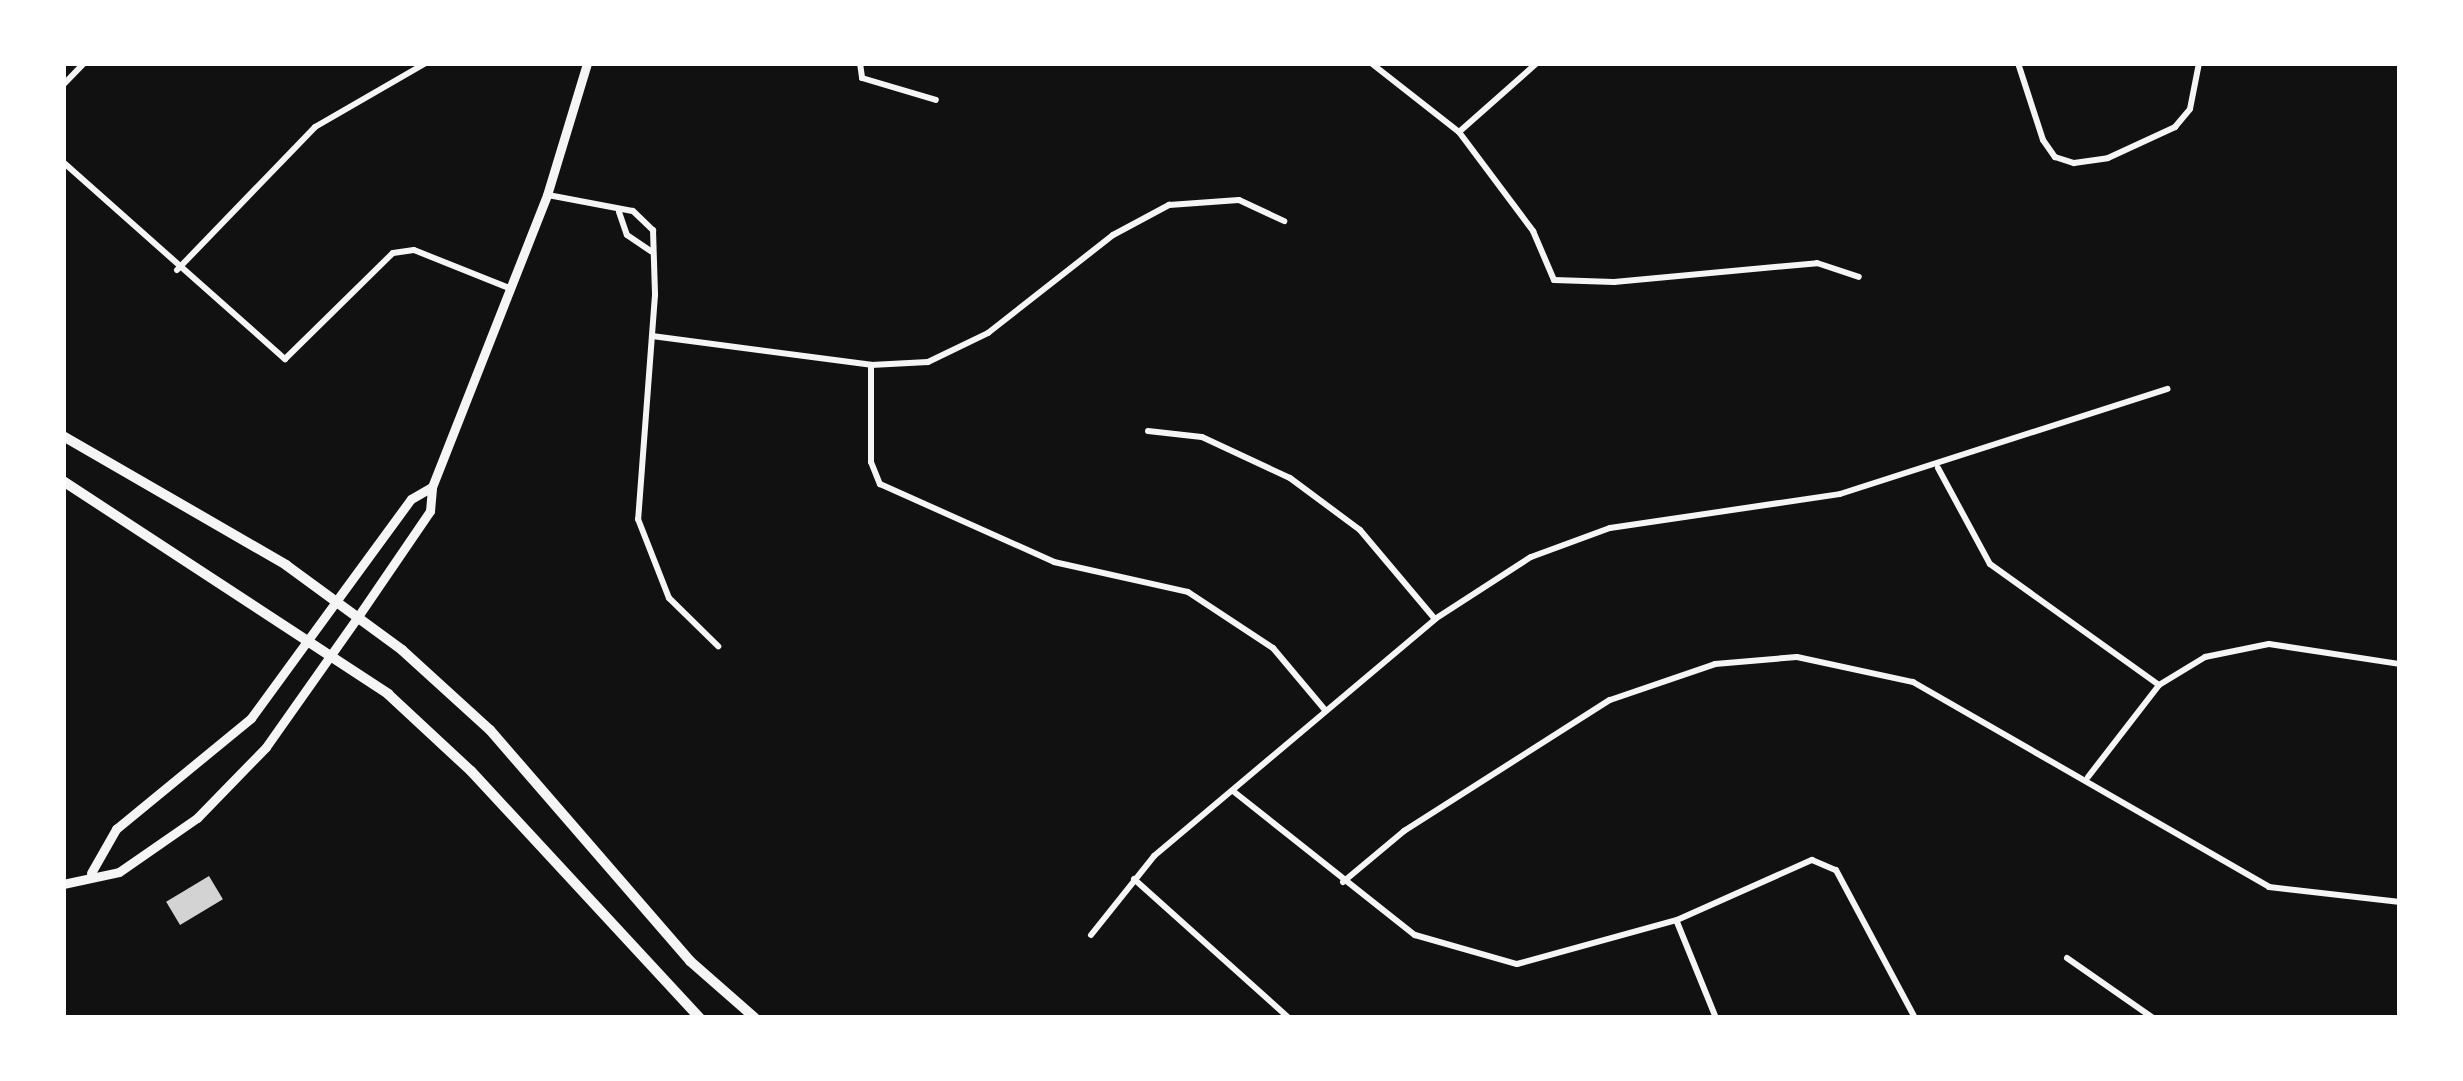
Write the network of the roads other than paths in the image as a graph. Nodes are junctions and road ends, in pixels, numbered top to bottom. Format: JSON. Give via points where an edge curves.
{"nodes":[{"id":1,"x":84,"y":63,"type":"edge"},
{"id":2,"x":425,"y":63,"type":"edge"},
{"id":3,"x":587,"y":63,"type":"edge"},
{"id":4,"x":860,"y":63,"type":"edge"},
{"id":5,"x":1371,"y":63,"type":"edge"},
{"id":6,"x":1537,"y":63,"type":"edge"},
{"id":7,"x":2018,"y":63,"type":"edge"},
{"id":8,"x":2199,"y":63,"type":"edge"},
{"id":9,"x":63,"y":85,"type":"edge"},
{"id":10,"x":936,"y":100,"type":"dead end"},
{"id":11,"x":1459,"y":132,"type":"junction"},
{"id":12,"x":63,"y":162,"type":"edge"},
{"id":13,"x":547,"y":195,"type":"junction"},
{"id":14,"x":619,"y":212,"type":"junction"},
{"id":15,"x":1284,"y":221,"type":"dead end"},
{"id":16,"x":651,"y":250,"type":"junction"},
{"id":17,"x":177,"y":270,"type":"junction"},
{"id":18,"x":1859,"y":277,"type":"dead end"},
{"id":19,"x":512,"y":290,"type":"junction"},
{"id":20,"x":652,"y":336,"type":"junction"},
{"id":21,"x":871,"y":365,"type":"junction"},
{"id":22,"x":2168,"y":389,"type":"dead end"},
{"id":23,"x":1148,"y":431,"type":"dead end"},
{"id":24,"x":63,"y":436,"type":"edge"},
{"id":25,"x":1938,"y":468,"type":"junction"},
{"id":26,"x":63,"y":482,"type":"edge"},
{"id":27,"x":432,"y":487,"type":"junction"},
{"id":28,"x":337,"y":600,"type":"junction"},
{"id":29,"x":359,"y":615,"type":"junction"},
{"id":30,"x":1435,"y":619,"type":"junction"},
{"id":31,"x":312,"y":637,"type":"junction"},
{"id":32,"x":718,"y":646,"type":"dead end"},
{"id":33,"x":334,"y":652,"type":"junction"},
{"id":34,"x":2400,"y":664,"type":"edge"},
{"id":35,"x":2159,"y":685,"type":"junction"},
{"id":36,"x":1325,"y":710,"type":"junction"},
{"id":37,"x":2088,"y":776,"type":"junction"},
{"id":38,"x":1233,"y":791,"type":"junction"},
{"id":39,"x":92,"y":872,"type":"junction"},
{"id":40,"x":1134,"y":879,"type":"junction"},
{"id":41,"x":1343,"y":882,"type":"junction"},
{"id":42,"x":63,"y":884,"type":"edge"},
{"id":43,"x":2400,"y":902,"type":"edge"},
{"id":44,"x":1677,"y":920,"type":"junction"},
{"id":45,"x":1091,"y":935,"type":"dead end"},
{"id":46,"x":2067,"y":958,"type":"dead end"},
{"id":47,"x":700,"y":1018,"type":"edge"},
{"id":48,"x":754,"y":1018,"type":"edge"},
{"id":49,"x":1289,"y":1018,"type":"edge"},
{"id":50,"x":1716,"y":1018,"type":"edge"},
{"id":51,"x":1915,"y":1018,"type":"edge"},
{"id":52,"x":2153,"y":1018,"type":"edge"}],
"edges":[{"from":1,"to":9,"type":"street"},
{"from":2,"to":17,"type":"street","via":[[315,127]]},
{"from":3,"to":13,"type":"main road"},
{"from":4,"to":10,"type":"street","via":[[862,78]]},
{"from":5,"to":11,"type":"street"},
{"from":6,"to":11,"type":"street"},
{"from":7,"to":8,"type":"street","via":[[2043,140],[2063,161],[2108,158],[2175,128],[2190,110]]},
{"from":11,"to":18,"type":"street","via":[[1533,231],[1554,280],[1816,263]]},
{"from":12,"to":17,"type":"street"},
{"from":13,"to":14,"type":"street"},
{"from":13,"to":19,"type":"main road"},
{"from":14,"to":16,"type":"street","via":[[627,236]]},
{"from":14,"to":16,"type":"street","via":[[644,218]]},
{"from":15,"to":21,"type":"street","via":[[1240,200],[1169,206],[1113,235],[953,352]]},
{"from":16,"to":20,"type":"street"},
{"from":17,"to":19,"type":"street","via":[[285,359],[393,253],[414,250]]},
{"from":19,"to":27,"type":"main road"},
{"from":20,"to":21,"type":"street"},
{"from":20,"to":32,"type":"street","via":[[638,519],[669,598]]},
{"from":21,"to":36,"type":"street","via":[[871,462],[880,484],[1054,562],[1188,592],[1273,649]]},
{"from":22,"to":25,"type":"street"},
{"from":23,"to":30,"type":"street","via":[[1202,437],[1290,478],[1360,530]]},
{"from":24,"to":28,"type":"main road"},
{"from":25,"to":30,"type":"street","via":[[1840,494],[1610,528],[1532,557]]},
{"from":25,"to":35,"type":"street","via":[[1990,565]]},
{"from":26,"to":31,"type":"main road"},
{"from":27,"to":28,"type":"main road","via":[[411,499]]},
{"from":27,"to":29,"type":"main road","via":[[430,511]]},
{"from":28,"to":29,"type":"main road"},
{"from":28,"to":31,"type":"main road"},
{"from":29,"to":33,"type":"main road"},
{"from":29,"to":48,"type":"main road","via":[[490,730],[690,962]]},
{"from":30,"to":36,"type":"street"},
{"from":31,"to":33,"type":"main road"},
{"from":31,"to":39,"type":"main road","via":[[250,718],[116,829]]},
{"from":33,"to":39,"type":"main road","via":[[243,774],[197,818],[119,872]]},
{"from":33,"to":47,"type":"main road","via":[[471,771]]},
{"from":34,"to":35,"type":"street","via":[[2269,644],[2205,657]]},
{"from":35,"to":37,"type":"street"},
{"from":36,"to":38,"type":"street"},
{"from":37,"to":41,"type":"street","via":[[1913,682],[1797,657],[1715,664],[1610,700],[1404,831]]},
{"from":37,"to":43,"type":"street","via":[[2269,887]]},
{"from":38,"to":40,"type":"street"},
{"from":38,"to":41,"type":"street"},
{"from":39,"to":42,"type":"main road"},
{"from":40,"to":45,"type":"street"},
{"from":40,"to":49,"type":"street"},
{"from":41,"to":44,"type":"street","via":[[1415,935],[1517,964]]},
{"from":44,"to":50,"type":"street"},
{"from":44,"to":51,"type":"street","via":[[1812,860],[1836,870]]},
{"from":46,"to":52,"type":"street"}]}
